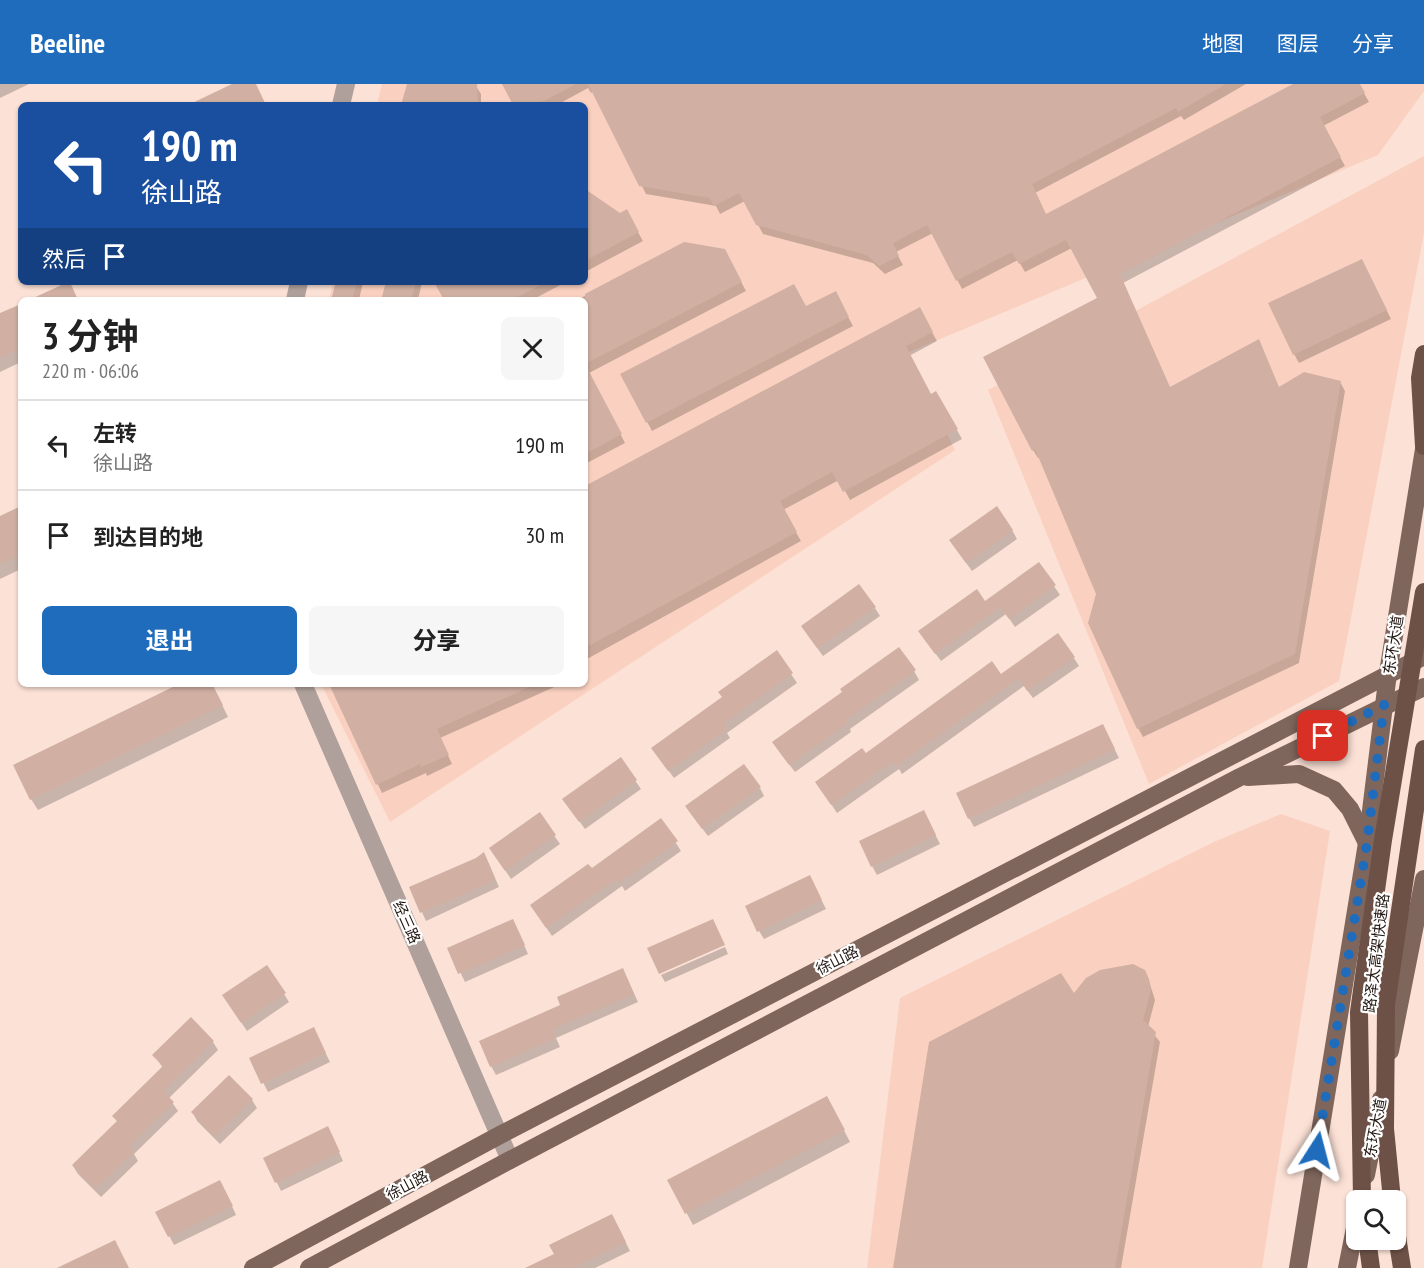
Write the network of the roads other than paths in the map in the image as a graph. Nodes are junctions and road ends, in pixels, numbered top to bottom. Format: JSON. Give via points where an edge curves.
{"nodes":[{"id":1,"x":346,"y":84,"type":"edge"},
{"id":2,"x":342,"y":102,"type":"edge"},
{"id":3,"x":1424,"y":354,"type":"edge"},
{"id":4,"x":1424,"y":447,"type":"edge"},
{"id":5,"x":1424,"y":592,"type":"edge"},
{"id":6,"x":1424,"y":656,"type":"edge"},
{"id":7,"x":1388,"y":673,"type":"junction"},
{"id":8,"x":304,"y":687,"type":"edge"},
{"id":9,"x":1424,"y":687,"type":"edge"},
{"id":10,"x":1384,"y":705,"type":"junction"},
{"id":11,"x":1424,"y":749,"type":"edge"},
{"id":12,"x":1240,"y":777,"type":"junction"},
{"id":13,"x":1367,"y":843,"type":"junction"},
{"id":14,"x":1424,"y":879,"type":"edge"},
{"id":15,"x":500,"y":1135,"type":"junction"},
{"id":16,"x":510,"y":1160,"type":"junction"},
{"id":17,"x":1361,"y":1190,"type":"edge"},
{"id":18,"x":1363,"y":1190,"type":"edge"},
{"id":19,"x":1391,"y":1190,"type":"edge"},
{"id":20,"x":1351,"y":1250,"type":"edge"},
{"id":21,"x":1369,"y":1250,"type":"edge"},
{"id":22,"x":1399,"y":1250,"type":"edge"},
{"id":23,"x":253,"y":1268,"type":"edge"},
{"id":24,"x":309,"y":1268,"type":"edge"},
{"id":25,"x":1298,"y":1268,"type":"edge"},
{"id":26,"x":1347,"y":1268,"type":"edge"},
{"id":27,"x":1371,"y":1268,"type":"edge"},
{"id":28,"x":1402,"y":1268,"type":"edge"}],
"edges":[{"from":1,"to":2,"type":"street"},
{"from":3,"to":4,"type":"highway","via":[[1420,378]]},
{"from":4,"to":7,"type":"main road","name":"东环大道"},
{"from":5,"to":17,"type":"highway","name":"路泽太高架快速路","via":[[1359,1012]]},
{"from":6,"to":7,"type":"main road","name":"徐山路"},
{"from":7,"to":10,"type":"main road","name":"东环大道"},
{"from":7,"to":15,"type":"main road","name":"徐山路"},
{"from":8,"to":15,"type":"street","name":"经三路"},
{"from":9,"to":10,"type":"main road","name":"徐山路"},
{"from":10,"to":12,"type":"main road","name":"徐山路"},
{"from":10,"to":13,"type":"main road","name":"东环大道"},
{"from":11,"to":19,"type":"highway","name":"路泽太高架快速路","via":[[1386,1005],[1385,1129]]},
{"from":12,"to":13,"type":"main road","via":[[1299,774],[1334,790],[1350,809]]},
{"from":12,"to":16,"type":"main road","name":"徐山路"},
{"from":13,"to":25,"type":"main road","name":"东环大道"},
{"from":14,"to":18,"type":"main road","name":"东环大道"},
{"from":15,"to":16,"type":"street","name":"经三路"},
{"from":15,"to":23,"type":"main road","name":"徐山路"},
{"from":16,"to":24,"type":"main road","name":"徐山路"},
{"from":20,"to":26,"type":"main road"},
{"from":21,"to":27,"type":"highway"},
{"from":22,"to":28,"type":"highway"}]}
